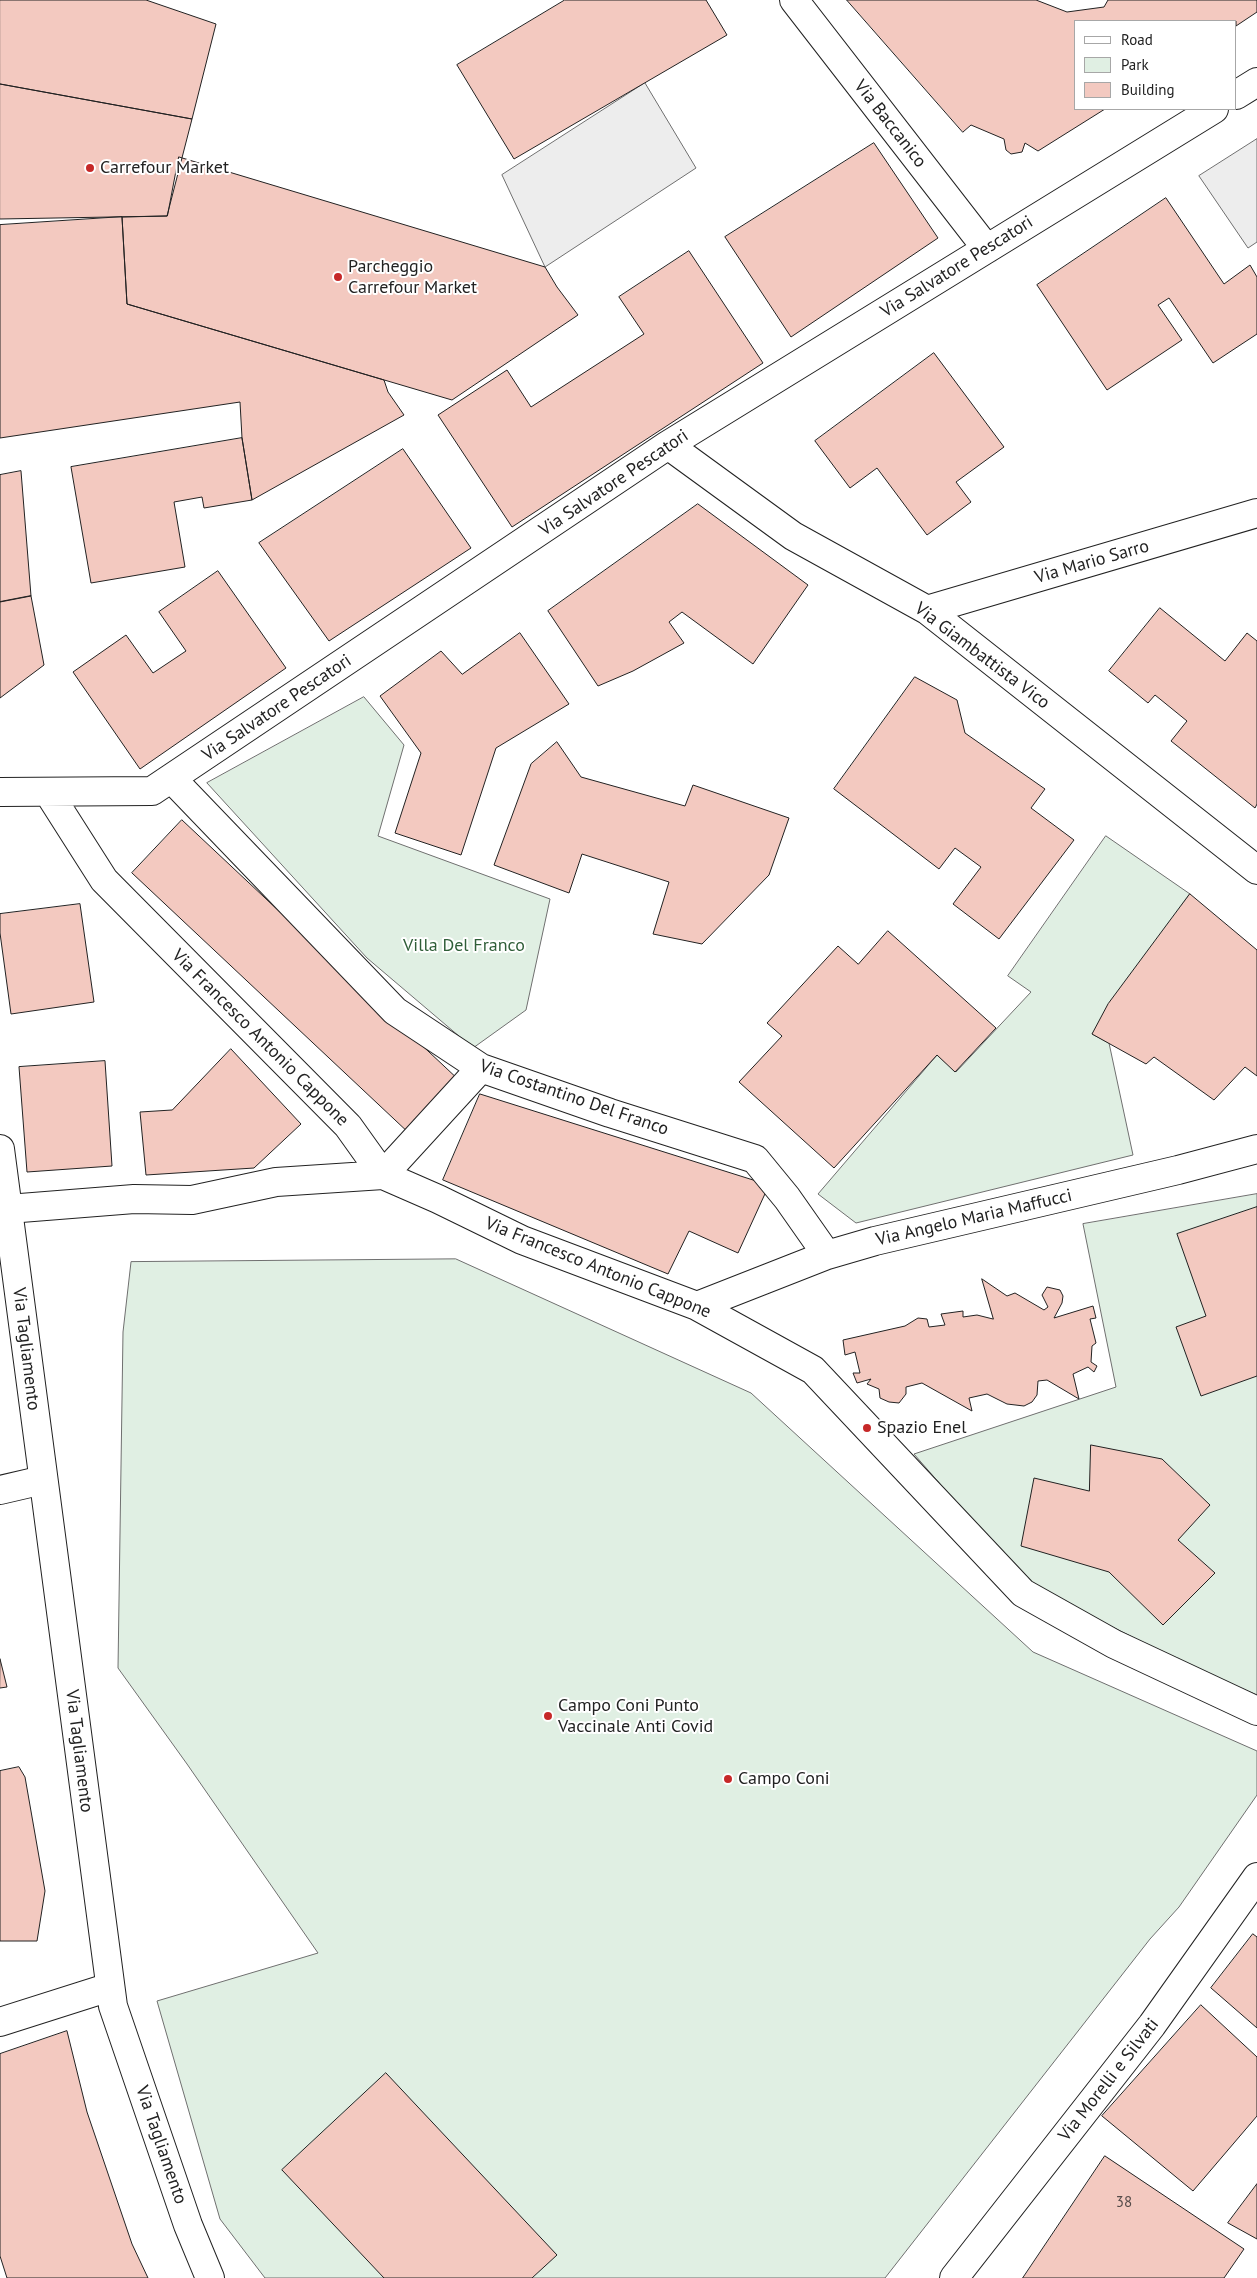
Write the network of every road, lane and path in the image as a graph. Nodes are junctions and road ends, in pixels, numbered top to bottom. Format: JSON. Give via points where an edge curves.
{"nodes":[{"id":1,"x":794,"y":0,"type":"edge"},
{"id":2,"x":1257,"y":82,"type":"edge"},
{"id":3,"x":1237,"y":94,"type":"edge"},
{"id":4,"x":1212,"y":110,"type":"edge"},
{"id":5,"x":987,"y":249,"type":"junction"},
{"id":6,"x":668,"y":445,"type":"junction"},
{"id":7,"x":1257,"y":513,"type":"edge"},
{"id":8,"x":927,"y":610,"type":"junction"},
{"id":9,"x":172,"y":779,"type":"junction"},
{"id":10,"x":0,"y":792,"type":"edge"},
{"id":11,"x":48,"y":792,"type":"junction"},
{"id":12,"x":1257,"y":870,"type":"edge"},
{"id":13,"x":481,"y":1068,"type":"junction"},
{"id":14,"x":0,"y":1149,"type":"edge"},
{"id":15,"x":1257,"y":1149,"type":"edge"},
{"id":16,"x":382,"y":1175,"type":"junction"},
{"id":17,"x":8,"y":1209,"type":"junction"},
{"id":18,"x":827,"y":1255,"type":"junction"},
{"id":19,"x":697,"y":1306,"type":"junction"},
{"id":20,"x":43,"y":1480,"type":"junction"},
{"id":21,"x":0,"y":1490,"type":"edge"},
{"id":22,"x":1257,"y":1711,"type":"edge"},
{"id":23,"x":1257,"y":1877,"type":"edge"},
{"id":24,"x":110,"y":1988,"type":"junction"},
{"id":25,"x":0,"y":2022,"type":"edge"},
{"id":26,"x":210,"y":2278,"type":"edge"},
{"id":27,"x":954,"y":2278,"type":"edge"}],
"edges":[{"from":1,"to":5,"type":"street","name":"Via Baccanico"},
{"from":2,"to":3,"type":"street"},
{"from":4,"to":5,"type":"street","name":"Via Salvatore Pescatori"},
{"from":5,"to":6,"type":"street","name":"Via Salvatore Pescatori"},
{"from":6,"to":8,"type":"street","name":"Via Giambattista Vico","via":[[793,536]]},
{"from":6,"to":9,"type":"street","name":"Via Salvatore Pescatori"},
{"from":7,"to":8,"type":"street","name":"Via Mario Sarro"},
{"from":8,"to":12,"type":"street","name":"Via Giambattista Vico"},
{"from":9,"to":11,"type":"street","name":"Via Salvatore Pescatori","via":[[152,791]]},
{"from":9,"to":13,"type":"street","name":"Via Costantino Del Franco","via":[[396,1011]]},
{"from":10,"to":11,"type":"street","name":"Via Salvatore Pescatori"},
{"from":11,"to":16,"type":"street","name":"Via Francesco Antonio Cappone","via":[[104,880],[348,1126]]},
{"from":13,"to":16,"type":"street"},
{"from":13,"to":18,"type":"street","name":"Via Costantino Del Franco","via":[[755,1159]]},
{"from":14,"to":17,"type":"street","name":"Via Tagliamento"},
{"from":15,"to":18,"type":"street","name":"Via Angelo Maria Maffucci"},
{"from":16,"to":17,"type":"street","via":[[276,1182],[192,1200],[134,1199]]},
{"from":16,"to":19,"type":"street","name":"Via Francesco Antonio Cappone","via":[[522,1240]]},
{"from":17,"to":20,"type":"street","name":"Via Tagliamento"},
{"from":18,"to":19,"type":"street","name":"Via Angelo Maria Maffucci"},
{"from":19,"to":22,"type":"street","name":"Via Francesco Antonio Cappone","via":[[812,1370],[1023,1593],[1114,1644]]},
{"from":20,"to":21,"type":"street"},
{"from":20,"to":24,"type":"street","name":"Via Tagliamento"},
{"from":23,"to":27,"type":"street","name":"Via Morelli e Silvati","via":[[1152,2025]]},
{"from":24,"to":25,"type":"street"},
{"from":24,"to":26,"type":"street","name":"Via Tagliamento","via":[[113,2006],[185,2216]]}]}
